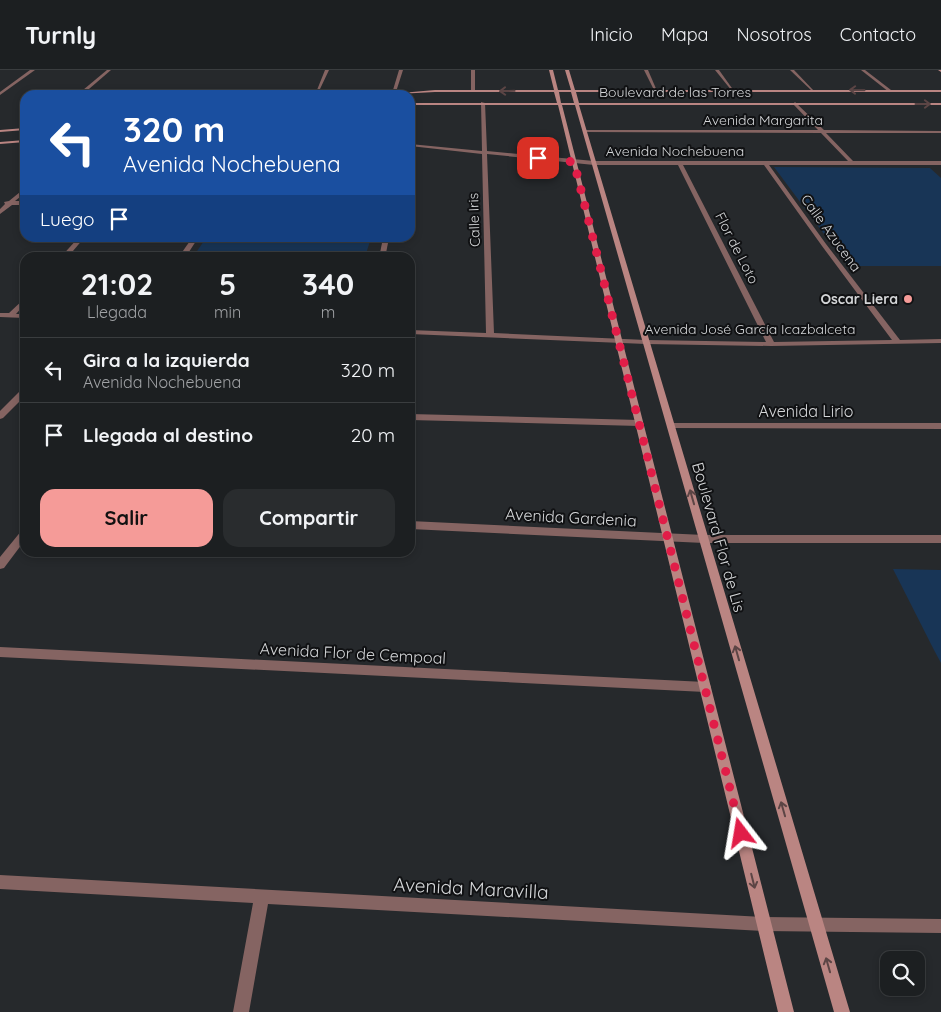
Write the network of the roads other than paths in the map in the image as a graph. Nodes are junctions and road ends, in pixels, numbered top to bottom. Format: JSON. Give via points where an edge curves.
{"nodes":[{"id":1,"x":33,"y":70,"type":"edge"},
{"id":2,"x":109,"y":70,"type":"edge"},
{"id":3,"x":327,"y":70,"type":"edge"},
{"id":4,"x":401,"y":70,"type":"edge"},
{"id":5,"x":473,"y":70,"type":"edge"},
{"id":6,"x":551,"y":70,"type":"edge"},
{"id":7,"x":567,"y":70,"type":"edge"},
{"id":8,"x":646,"y":70,"type":"edge"},
{"id":9,"x":718,"y":70,"type":"edge"},
{"id":10,"x":792,"y":70,"type":"edge"},
{"id":11,"x":863,"y":70,"type":"edge"},
{"id":12,"x":85,"y":90,"type":"edge"},
{"id":13,"x":318,"y":90,"type":"edge"},
{"id":14,"x":395,"y":90,"type":"edge"},
{"id":15,"x":556,"y":90,"type":"junction"},
{"id":16,"x":573,"y":90,"type":"junction"},
{"id":17,"x":656,"y":90,"type":"junction"},
{"id":18,"x":733,"y":90,"type":"junction"},
{"id":19,"x":813,"y":90,"type":"junction"},
{"id":20,"x":890,"y":91,"type":"junction"},
{"id":21,"x":941,"y":91,"type":"edge"},
{"id":22,"x":415,"y":92,"type":"edge"},
{"id":23,"x":473,"y":92,"type":"junction"},
{"id":24,"x":0,"y":94,"type":"edge"},
{"id":25,"x":559,"y":103,"type":"junction"},
{"id":26,"x":576,"y":103,"type":"junction"},
{"id":27,"x":795,"y":103,"type":"junction"},
{"id":28,"x":415,"y":104,"type":"edge"},
{"id":29,"x":483,"y":104,"type":"junction"},
{"id":30,"x":941,"y":104,"type":"edge"},
{"id":31,"x":20,"y":129,"type":"edge"},
{"id":32,"x":0,"y":131,"type":"edge"},
{"id":33,"x":585,"y":131,"type":"junction"},
{"id":34,"x":822,"y":132,"type":"junction"},
{"id":35,"x":941,"y":132,"type":"edge"},
{"id":36,"x":20,"y":141,"type":"edge"},
{"id":37,"x":0,"y":143,"type":"edge"},
{"id":38,"x":415,"y":146,"type":"edge"},
{"id":39,"x":484,"y":153,"type":"junction"},
{"id":40,"x":574,"y":162,"type":"junction"},
{"id":41,"x":594,"y":163,"type":"junction"},
{"id":42,"x":680,"y":163,"type":"junction"},
{"id":43,"x":765,"y":163,"type":"junction"},
{"id":44,"x":852,"y":163,"type":"junction"},
{"id":45,"x":934,"y":163,"type":"junction"},
{"id":46,"x":941,"y":163,"type":"edge"},
{"id":47,"x":941,"y":169,"type":"edge"},
{"id":48,"x":20,"y":194,"type":"edge"},
{"id":49,"x":0,"y":203,"type":"edge"},
{"id":50,"x":10,"y":203,"type":"junction"},
{"id":51,"x":20,"y":204,"type":"edge"},
{"id":52,"x":0,"y":212,"type":"edge"},
{"id":53,"x":77,"y":242,"type":"edge"},
{"id":54,"x":68,"y":252,"type":"edge"},
{"id":55,"x":20,"y":305,"type":"edge"},
{"id":56,"x":0,"y":315,"type":"edge"},
{"id":57,"x":11,"y":315,"type":"junction"},
{"id":58,"x":20,"y":316,"type":"edge"},
{"id":59,"x":415,"y":332,"type":"edge"},
{"id":60,"x":490,"y":335,"type":"junction"},
{"id":61,"x":618,"y":341,"type":"junction"},
{"id":62,"x":897,"y":341,"type":"junction"},
{"id":63,"x":941,"y":341,"type":"edge"},
{"id":64,"x":646,"y":342,"type":"junction"},
{"id":65,"x":771,"y":344,"type":"junction"},
{"id":66,"x":20,"y":396,"type":"edge"},
{"id":67,"x":0,"y":416,"type":"edge"},
{"id":68,"x":415,"y":417,"type":"edge"},
{"id":69,"x":639,"y":423,"type":"junction"},
{"id":70,"x":671,"y":426,"type":"junction"},
{"id":71,"x":941,"y":426,"type":"edge"},
{"id":72,"x":415,"y":525,"type":"edge"},
{"id":73,"x":667,"y":536,"type":"junction"},
{"id":74,"x":20,"y":539,"type":"edge"},
{"id":75,"x":704,"y":539,"type":"junction"},
{"id":76,"x":941,"y":539,"type":"edge"},
{"id":77,"x":0,"y":565,"type":"edge"},
{"id":78,"x":0,"y":652,"type":"edge"},
{"id":79,"x":705,"y":687,"type":"junction"},
{"id":80,"x":0,"y":882,"type":"edge"},
{"id":81,"x":262,"y":896,"type":"junction"},
{"id":82,"x":764,"y":924,"type":"junction"},
{"id":83,"x":817,"y":925,"type":"junction"},
{"id":84,"x":941,"y":926,"type":"edge"},
{"id":85,"x":241,"y":1012,"type":"edge"},
{"id":86,"x":786,"y":1012,"type":"edge"},
{"id":87,"x":842,"y":1012,"type":"edge"}],
"edges":[{"from":1,"to":24,"type":"street"},
{"from":2,"to":12,"type":"street"},
{"from":3,"to":13,"type":"street"},
{"from":4,"to":14,"type":"street"},
{"from":5,"to":23,"type":"street"},
{"from":6,"to":15,"type":"street"},
{"from":7,"to":16,"type":"street","name":"Boulevard Flor de Lis"},
{"from":8,"to":17,"type":"street"},
{"from":9,"to":18,"type":"street"},
{"from":10,"to":19,"type":"street"},
{"from":11,"to":20,"type":"street"},
{"from":15,"to":16,"type":"street","name":"Boulevard de las Torres"},
{"from":15,"to":23,"type":"street","name":"Boulevard de las Torres","one_way":true},
{"from":15,"to":25,"type":"street"},
{"from":16,"to":17,"type":"street","name":"Boulevard de las Torres"},
{"from":16,"to":26,"type":"street","name":"Boulevard Flor de Lis"},
{"from":17,"to":18,"type":"street","name":"Boulevard de las Torres"},
{"from":18,"to":19,"type":"street","name":"Boulevard de las Torres"},
{"from":20,"to":19,"type":"street","name":"Boulevard de las Torres","one_way":true},
{"from":20,"to":21,"type":"street","name":"Boulevard de las Torres"},
{"from":22,"to":23,"type":"street","name":"Boulevard de las Torres"},
{"from":25,"to":26,"type":"street","name":"Boulevard de las Torres"},
{"from":25,"to":29,"type":"street","name":"Boulevard de las Torres"},
{"from":25,"to":40,"type":"street"},
{"from":26,"to":27,"type":"street","name":"Boulevard de las Torres"},
{"from":26,"to":33,"type":"street","name":"Boulevard Flor de Lis"},
{"from":27,"to":30,"type":"street","name":"Boulevard de las Torres","one_way":true},
{"from":27,"to":34,"type":"street"},
{"from":28,"to":29,"type":"street","name":"Boulevard de las Torres"},
{"from":29,"to":39,"type":"street","name":"Calle Iris"},
{"from":31,"to":32,"type":"street"},
{"from":33,"to":34,"type":"street","name":"Avenida Margarita"},
{"from":33,"to":41,"type":"street","name":"Boulevard Flor de Lis"},
{"from":34,"to":35,"type":"street","name":"Avenida Margarita"},
{"from":34,"to":44,"type":"street"},
{"from":36,"to":37,"type":"street"},
{"from":38,"to":39,"type":"street","name":"Avenida Nochebuena"},
{"from":39,"to":40,"type":"street","name":"Avenida Nochebuena"},
{"from":39,"to":60,"type":"street","name":"Calle Iris"},
{"from":40,"to":41,"type":"street","name":"Avenida Nochebuena"},
{"from":40,"to":61,"type":"street"},
{"from":41,"to":42,"type":"street","name":"Avenida Nochebuena"},
{"from":41,"to":64,"type":"street","name":"Boulevard Flor de Lis"},
{"from":42,"to":43,"type":"street","name":"Avenida Nochebuena"},
{"from":42,"to":65,"type":"street","name":"Flor de Loto"},
{"from":43,"to":44,"type":"street","name":"Avenida Nochebuena"},
{"from":43,"to":62,"type":"street","name":"Calle Azucena"},
{"from":44,"to":45,"type":"street","name":"Avenida Nochebuena"},
{"from":45,"to":46,"type":"street","name":"Avenida Nochebuena"},
{"from":45,"to":47,"type":"street"},
{"from":48,"to":50,"type":"street"},
{"from":49,"to":50,"type":"street"},
{"from":50,"to":51,"type":"street"},
{"from":50,"to":52,"type":"street"},
{"from":53,"to":54,"type":"street"},
{"from":55,"to":57,"type":"street"},
{"from":56,"to":57,"type":"street"},
{"from":57,"to":58,"type":"street"},
{"from":59,"to":60,"type":"street","name":"Avenida José García Icazbalceta"},
{"from":60,"to":61,"type":"street","name":"Avenida José García Icazbalceta"},
{"from":61,"to":64,"type":"street","name":"Avenida José García Icazbalceta"},
{"from":61,"to":69,"type":"street"},
{"from":62,"to":63,"type":"street","name":"Avenida José García Icazbalceta"},
{"from":62,"to":65,"type":"street","name":"Avenida José García Icazbalceta"},
{"from":64,"to":65,"type":"street","name":"Avenida José García Icazbalceta"},
{"from":64,"to":70,"type":"street","name":"Boulevard Flor de Lis"},
{"from":66,"to":67,"type":"street"},
{"from":68,"to":69,"type":"street"},
{"from":69,"to":73,"type":"street"},
{"from":70,"to":71,"type":"street","name":"Avenida Lirio"},
{"from":75,"to":70,"type":"street","name":"Boulevard Flor de Lis","one_way":true},
{"from":72,"to":73,"type":"street","name":"Avenida Gardenia"},
{"from":73,"to":75,"type":"street","name":"Avenida Gardenia"},
{"from":73,"to":79,"type":"street"},
{"from":74,"to":77,"type":"street"},
{"from":75,"to":76,"type":"street","name":"Avenida Gardenia"},
{"from":83,"to":75,"type":"street","name":"Boulevard Flor de Lis","one_way":true},
{"from":78,"to":79,"type":"street","name":"Avenida Flor de Cempoal"},
{"from":79,"to":82,"type":"street","one_way":true},
{"from":80,"to":81,"type":"street","name":"Avenida Maravilla"},
{"from":81,"to":82,"type":"street","name":"Avenida Maravilla"},
{"from":81,"to":85,"type":"street"},
{"from":82,"to":83,"type":"street","name":"Avenida Maravilla"},
{"from":82,"to":86,"type":"street"},
{"from":83,"to":84,"type":"street","name":"Avenida Maravilla"},
{"from":87,"to":83,"type":"street","name":"Boulevard Flor de Lis","one_way":true}]}
